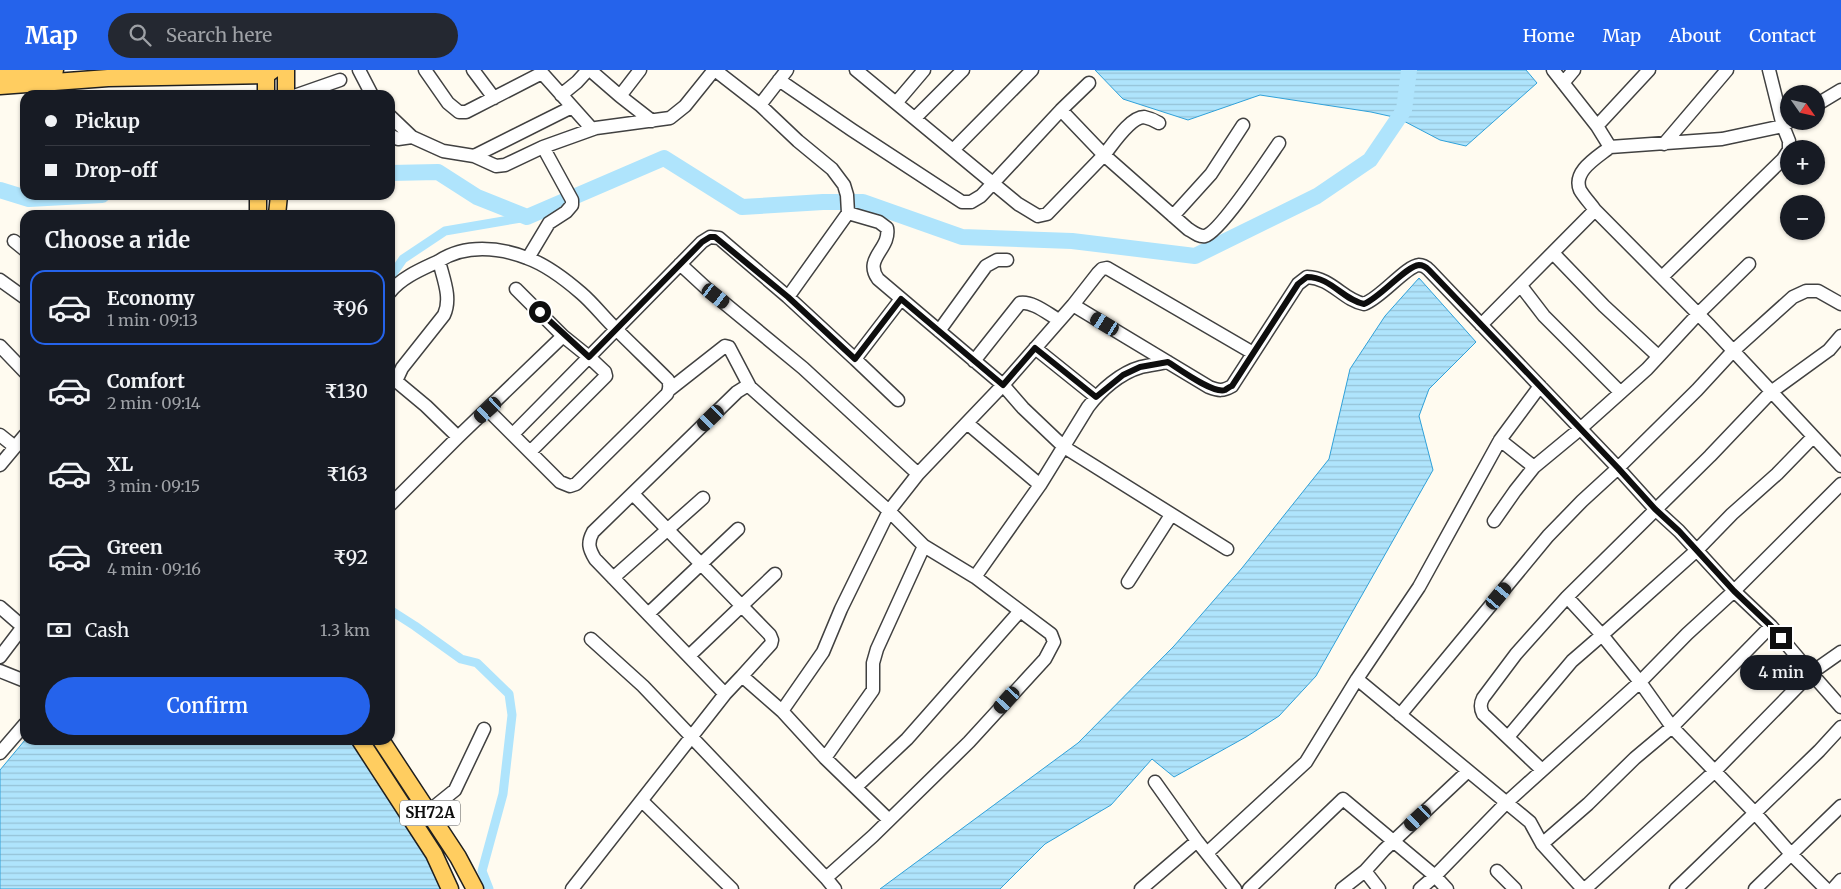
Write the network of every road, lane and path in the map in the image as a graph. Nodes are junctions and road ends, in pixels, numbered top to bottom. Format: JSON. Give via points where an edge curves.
{"nodes":[{"id":1,"x":55,"y":70,"type":"edge"},
{"id":2,"x":286,"y":70,"type":"edge"},
{"id":3,"x":359,"y":70,"type":"edge"},
{"id":4,"x":425,"y":70,"type":"edge"},
{"id":5,"x":473,"y":70,"type":"edge"},
{"id":6,"x":589,"y":70,"type":"edge"},
{"id":7,"x":640,"y":70,"type":"edge"},
{"id":8,"x":715,"y":70,"type":"edge"},
{"id":9,"x":856,"y":70,"type":"edge"},
{"id":10,"x":924,"y":70,"type":"edge"},
{"id":11,"x":963,"y":70,"type":"edge"},
{"id":12,"x":1032,"y":70,"type":"edge"},
{"id":13,"x":1553,"y":70,"type":"edge"},
{"id":14,"x":1574,"y":70,"type":"edge"},
{"id":15,"x":1649,"y":70,"type":"edge"},
{"id":16,"x":1727,"y":70,"type":"edge"},
{"id":17,"x":1769,"y":70,"type":"edge"},
{"id":18,"x":30,"y":71,"type":"edge"},
{"id":19,"x":268,"y":72,"type":"edge"},
{"id":20,"x":540,"y":72,"type":"edge"},
{"id":21,"x":0,"y":73,"type":"edge"},
{"id":22,"x":107,"y":74,"type":"edge"},
{"id":23,"x":783,"y":75,"type":"edge"},
{"id":24,"x":340,"y":80,"type":"dead end"},
{"id":25,"x":1089,"y":83,"type":"dead end"},
{"id":26,"x":1563,"y":83,"type":"junction"},
{"id":27,"x":0,"y":86,"type":"edge"},
{"id":28,"x":266,"y":90,"type":"edge"},
{"id":29,"x":286,"y":90,"type":"edge"},
{"id":30,"x":311,"y":90,"type":"edge"},
{"id":31,"x":369,"y":90,"type":"edge"},
{"id":32,"x":1841,"y":90,"type":"edge"},
{"id":33,"x":562,"y":95,"type":"junction"},
{"id":34,"x":620,"y":96,"type":"junction"},
{"id":35,"x":494,"y":98,"type":"junction"},
{"id":36,"x":1825,"y":100,"type":"edge"},
{"id":37,"x":896,"y":103,"type":"junction"},
{"id":38,"x":1780,"y":104,"type":"edge"},
{"id":39,"x":760,"y":105,"type":"junction"},
{"id":40,"x":572,"y":107,"type":"junction"},
{"id":41,"x":1061,"y":110,"type":"junction"},
{"id":42,"x":915,"y":118,"type":"junction"},
{"id":43,"x":652,"y":120,"type":"junction"},
{"id":44,"x":395,"y":121,"type":"edge"},
{"id":45,"x":1159,"y":123,"type":"dead end"},
{"id":46,"x":1243,"y":125,"type":"dead end"},
{"id":47,"x":1780,"y":125,"type":"edge"},
{"id":48,"x":1597,"y":126,"type":"junction"},
{"id":49,"x":592,"y":129,"type":"junction"},
{"id":50,"x":412,"y":137,"type":"junction"},
{"id":51,"x":395,"y":138,"type":"edge"},
{"id":52,"x":1279,"y":143,"type":"dead end"},
{"id":53,"x":1664,"y":144,"type":"junction"},
{"id":54,"x":1610,"y":146,"type":"junction"},
{"id":55,"x":543,"y":147,"type":"junction"},
{"id":56,"x":953,"y":150,"type":"junction"},
{"id":57,"x":1104,"y":155,"type":"junction"},
{"id":58,"x":474,"y":156,"type":"junction"},
{"id":59,"x":1780,"y":161,"type":"edge"},
{"id":60,"x":992,"y":182,"type":"junction"},
{"id":61,"x":847,"y":206,"type":"junction"},
{"id":62,"x":1595,"y":210,"type":"junction"},
{"id":63,"x":1173,"y":216,"type":"junction"},
{"id":64,"x":14,"y":241,"type":"dead end"},
{"id":65,"x":20,"y":246,"type":"edge"},
{"id":66,"x":1554,"y":253,"type":"junction"},
{"id":67,"x":528,"y":258,"type":"junction"},
{"id":68,"x":1007,"y":260,"type":"dead end"},
{"id":69,"x":439,"y":261,"type":"junction"},
{"id":70,"x":680,"y":264,"type":"junction"},
{"id":71,"x":1749,"y":264,"type":"dead end"},
{"id":72,"x":1662,"y":278,"type":"junction"},
{"id":73,"x":0,"y":280,"type":"edge"},
{"id":74,"x":395,"y":286,"type":"edge"},
{"id":75,"x":1521,"y":286,"type":"junction"},
{"id":76,"x":516,"y":289,"type":"dead end"},
{"id":77,"x":20,"y":294,"type":"edge"},
{"id":78,"x":788,"y":297,"type":"junction"},
{"id":79,"x":901,"y":299,"type":"junction"},
{"id":80,"x":1841,"y":304,"type":"edge"},
{"id":81,"x":1073,"y":305,"type":"junction"},
{"id":82,"x":1698,"y":314,"type":"junction"},
{"id":83,"x":1059,"y":320,"type":"junction"},
{"id":84,"x":1481,"y":325,"type":"junction"},
{"id":85,"x":616,"y":329,"type":"junction"},
{"id":86,"x":939,"y":331,"type":"junction"},
{"id":87,"x":563,"y":336,"type":"junction"},
{"id":88,"x":1841,"y":336,"type":"edge"},
{"id":89,"x":0,"y":346,"type":"edge"},
{"id":90,"x":1035,"y":348,"type":"junction"},
{"id":91,"x":1733,"y":351,"type":"junction"},
{"id":92,"x":1253,"y":353,"type":"junction"},
{"id":93,"x":1658,"y":356,"type":"junction"},
{"id":94,"x":589,"y":357,"type":"junction"},
{"id":95,"x":855,"y":359,"type":"junction"},
{"id":96,"x":974,"y":361,"type":"junction"},
{"id":97,"x":1168,"y":362,"type":"junction"},
{"id":98,"x":20,"y":367,"type":"edge"},
{"id":99,"x":395,"y":377,"type":"edge"},
{"id":100,"x":395,"y":382,"type":"edge"},
{"id":101,"x":1003,"y":385,"type":"junction"},
{"id":102,"x":1540,"y":386,"type":"junction"},
{"id":103,"x":750,"y":387,"type":"junction"},
{"id":104,"x":669,"y":390,"type":"junction"},
{"id":105,"x":1620,"y":392,"type":"junction"},
{"id":106,"x":1771,"y":392,"type":"junction"},
{"id":107,"x":1096,"y":397,"type":"junction"},
{"id":108,"x":898,"y":400,"type":"dead end"},
{"id":109,"x":488,"y":410,"type":"junction"},
{"id":110,"x":966,"y":423,"type":"junction"},
{"id":111,"x":1580,"y":429,"type":"junction"},
{"id":112,"x":513,"y":434,"type":"junction"},
{"id":113,"x":0,"y":435,"type":"edge"},
{"id":114,"x":458,"y":437,"type":"junction"},
{"id":115,"x":1813,"y":437,"type":"junction"},
{"id":116,"x":1500,"y":440,"type":"junction"},
{"id":117,"x":20,"y":442,"type":"edge"},
{"id":118,"x":1064,"y":446,"type":"junction"},
{"id":119,"x":15,"y":448,"type":"junction"},
{"id":120,"x":531,"y":451,"type":"junction"},
{"id":121,"x":0,"y":465,"type":"edge"},
{"id":122,"x":1841,"y":466,"type":"edge"},
{"id":123,"x":1534,"y":467,"type":"junction"},
{"id":124,"x":1618,"y":468,"type":"junction"},
{"id":125,"x":918,"y":474,"type":"junction"},
{"id":126,"x":1841,"y":484,"type":"edge"},
{"id":127,"x":1040,"y":485,"type":"junction"},
{"id":128,"x":633,"y":494,"type":"junction"},
{"id":129,"x":703,"y":498,"type":"dead end"},
{"id":130,"x":395,"y":500,"type":"edge"},
{"id":131,"x":1655,"y":509,"type":"junction"},
{"id":132,"x":889,"y":511,"type":"junction"},
{"id":133,"x":1171,"y":515,"type":"junction"},
{"id":134,"x":1494,"y":521,"type":"dead end"},
{"id":135,"x":738,"y":528,"type":"dead end"},
{"id":136,"x":668,"y":530,"type":"junction"},
{"id":137,"x":924,"y":546,"type":"junction"},
{"id":138,"x":1227,"y":549,"type":"dead end"},
{"id":139,"x":1696,"y":550,"type":"junction"},
{"id":140,"x":700,"y":564,"type":"junction"},
{"id":141,"x":775,"y":574,"type":"dead end"},
{"id":142,"x":613,"y":578,"type":"junction"},
{"id":143,"x":975,"y":578,"type":"junction"},
{"id":144,"x":1128,"y":582,"type":"dead end"},
{"id":145,"x":1734,"y":591,"type":"junction"},
{"id":146,"x":1567,"y":597,"type":"junction"},
{"id":147,"x":0,"y":607,"type":"edge"},
{"id":148,"x":741,"y":608,"type":"junction"},
{"id":149,"x":1020,"y":611,"type":"junction"},
{"id":150,"x":648,"y":614,"type":"junction"},
{"id":151,"x":20,"y":622,"type":"edge"},
{"id":152,"x":1771,"y":626,"type":"junction"},
{"id":153,"x":20,"y":630,"type":"edge"},
{"id":154,"x":1602,"y":635,"type":"junction"},
{"id":155,"x":591,"y":639,"type":"dead end"},
{"id":156,"x":1841,"y":652,"type":"edge"},
{"id":157,"x":0,"y":656,"type":"edge"},
{"id":158,"x":689,"y":656,"type":"junction"},
{"id":159,"x":0,"y":671,"type":"edge"},
{"id":160,"x":1811,"y":673,"type":"junction"},
{"id":161,"x":742,"y":676,"type":"junction"},
{"id":162,"x":1357,"y":679,"type":"junction"},
{"id":163,"x":20,"y":681,"type":"edge"},
{"id":164,"x":1640,"y":682,"type":"junction"},
{"id":165,"x":725,"y":694,"type":"junction"},
{"id":166,"x":1841,"y":707,"type":"edge"},
{"id":167,"x":782,"y":711,"type":"junction"},
{"id":168,"x":1400,"y":715,"type":"junction"},
{"id":169,"x":1672,"y":727,"type":"junction"},
{"id":170,"x":1841,"y":727,"type":"edge"},
{"id":171,"x":484,"y":729,"type":"dead end"},
{"id":172,"x":20,"y":730,"type":"edge"},
{"id":173,"x":692,"y":737,"type":"junction"},
{"id":174,"x":1508,"y":737,"type":"junction"},
{"id":175,"x":363,"y":745,"type":"edge"},
{"id":176,"x":384,"y":745,"type":"edge"},
{"id":177,"x":0,"y":754,"type":"edge"},
{"id":178,"x":825,"y":758,"type":"junction"},
{"id":179,"x":1542,"y":770,"type":"junction"},
{"id":180,"x":1467,"y":772,"type":"junction"},
{"id":181,"x":1714,"y":772,"type":"junction"},
{"id":182,"x":1155,"y":782,"type":"dead end"},
{"id":183,"x":856,"y":787,"type":"junction"},
{"id":184,"x":642,"y":801,"type":"junction"},
{"id":185,"x":1506,"y":804,"type":"junction"},
{"id":186,"x":1841,"y":806,"type":"edge"},
{"id":187,"x":429,"y":811,"type":"junction"},
{"id":188,"x":1755,"y":813,"type":"junction"},
{"id":189,"x":889,"y":820,"type":"junction"},
{"id":190,"x":1196,"y":841,"type":"junction"},
{"id":191,"x":1394,"y":841,"type":"junction"},
{"id":192,"x":1542,"y":844,"type":"junction"},
{"id":193,"x":1207,"y":853,"type":"junction"},
{"id":194,"x":1791,"y":854,"type":"junction"},
{"id":195,"x":1365,"y":871,"type":"junction"},
{"id":196,"x":1497,"y":871,"type":"dead end"},
{"id":197,"x":1435,"y":876,"type":"junction"},
{"id":198,"x":826,"y":878,"type":"junction"},
{"id":199,"x":1841,"y":880,"type":"edge"},
{"id":200,"x":724,"y":886,"type":"edge"},
{"id":201,"x":450,"y":889,"type":"edge"},
{"id":202,"x":475,"y":889,"type":"edge"},
{"id":203,"x":572,"y":889,"type":"edge"},
{"id":204,"x":835,"y":889,"type":"edge"},
{"id":205,"x":1141,"y":889,"type":"edge"},
{"id":206,"x":1235,"y":889,"type":"edge"},
{"id":207,"x":1249,"y":889,"type":"edge"},
{"id":208,"x":1342,"y":889,"type":"edge"},
{"id":209,"x":1379,"y":889,"type":"edge"},
{"id":210,"x":1420,"y":889,"type":"edge"},
{"id":211,"x":1446,"y":889,"type":"edge"},
{"id":212,"x":1515,"y":889,"type":"edge"},
{"id":213,"x":1584,"y":889,"type":"edge"},
{"id":214,"x":1676,"y":889,"type":"edge"},
{"id":215,"x":1755,"y":889,"type":"edge"},
{"id":216,"x":1826,"y":889,"type":"edge"},
{"id":217,"x":1832,"y":889,"type":"edge"}],
"edges":[{"from":1,"to":18,"type":"main road"},
{"from":2,"to":29,"type":"main road"},
{"from":3,"to":31,"type":"street"},
{"from":4,"to":35,"type":"street","via":[[448,103],[459,112],[466,112]]},
{"from":5,"to":35,"type":"street"},
{"from":6,"to":33,"type":"street"},
{"from":6,"to":34,"type":"street"},
{"from":7,"to":34,"type":"street"},
{"from":8,"to":39,"type":"street"},
{"from":8,"to":43,"type":"street","via":[[677,114]]},
{"from":9,"to":37,"type":"street"},
{"from":10,"to":37,"type":"street"},
{"from":11,"to":42,"type":"street"},
{"from":12,"to":56,"type":"street"},
{"from":13,"to":26,"type":"street"},
{"from":14,"to":26,"type":"street"},
{"from":15,"to":48,"type":"street"},
{"from":16,"to":53,"type":"street"},
{"from":17,"to":38,"type":"street"},
{"from":18,"to":21,"type":"main road"},
{"from":19,"to":22,"type":"main road"},
{"from":19,"to":28,"type":"main road"},
{"from":20,"to":33,"type":"street"},
{"from":20,"to":35,"type":"street"},
{"from":22,"to":27,"type":"main road"},
{"from":23,"to":39,"type":"street"},
{"from":23,"to":60,"type":"street","via":[[852,130],[962,202],[971,202],[981,196]]},
{"from":24,"to":30,"type":"street"},
{"from":25,"to":41,"type":"street"},
{"from":26,"to":48,"type":"street"},
{"from":32,"to":36,"type":"street"},
{"from":33,"to":40,"type":"street"},
{"from":34,"to":43,"type":"street"},
{"from":37,"to":42,"type":"street"},
{"from":39,"to":61,"type":"street","via":[[832,169],[844,185]]},
{"from":40,"to":49,"type":"street"},
{"from":40,"to":58,"type":"street"},
{"from":41,"to":57,"type":"street"},
{"from":41,"to":60,"type":"street"},
{"from":42,"to":56,"type":"street"},
{"from":43,"to":49,"type":"street"},
{"from":44,"to":50,"type":"street"},
{"from":45,"to":57,"type":"street","via":[[1143,117],[1136,119]]},
{"from":46,"to":63,"type":"street","via":[[1211,174]]},
{"from":47,"to":53,"type":"street","via":[[1722,140]]},
{"from":48,"to":54,"type":"street"},
{"from":49,"to":55,"type":"street"},
{"from":50,"to":51,"type":"street"},
{"from":50,"to":58,"type":"street","via":[[443,151]]},
{"from":52,"to":63,"type":"street","via":[[1212,232],[1197,235]]},
{"from":53,"to":54,"type":"street"},
{"from":54,"to":62,"type":"street","via":[[1578,178],[1581,192]]},
{"from":55,"to":58,"type":"street","via":[[496,166]]},
{"from":55,"to":67,"type":"street","via":[[572,205],[549,223]]},
{"from":56,"to":60,"type":"street"},
{"from":57,"to":60,"type":"street","via":[[1047,214],[1038,216]]},
{"from":57,"to":63,"type":"street"},
{"from":59,"to":72,"type":"street"},
{"from":61,"to":78,"type":"street"},
{"from":61,"to":79,"type":"street","via":[[887,228],[888,234],[873,264],[873,271]]},
{"from":62,"to":66,"type":"street"},
{"from":62,"to":72,"type":"street"},
{"from":64,"to":65,"type":"street"},
{"from":66,"to":75,"type":"street"},
{"from":66,"to":93,"type":"street"},
{"from":67,"to":69,"type":"street","via":[[477,248]]},
{"from":67,"to":85,"type":"street","via":[[583,295]]},
{"from":68,"to":86,"type":"street","via":[[997,260],[986,266]]},
{"from":69,"to":74,"type":"street"},
{"from":69,"to":99,"type":"street","via":[[448,307]]},
{"from":70,"to":78,"type":"street","via":[[702,242],[715,237]]},
{"from":70,"to":85,"type":"street"},
{"from":70,"to":125,"type":"street","via":[[803,368]]},
{"from":71,"to":82,"type":"street"},
{"from":72,"to":82,"type":"street"},
{"from":73,"to":77,"type":"street"},
{"from":75,"to":84,"type":"street"},
{"from":75,"to":105,"type":"street","via":[[1544,316]]},
{"from":76,"to":87,"type":"street"},
{"from":78,"to":95,"type":"street"},
{"from":79,"to":86,"type":"street"},
{"from":79,"to":95,"type":"street"},
{"from":80,"to":91,"type":"street","via":[[1818,291],[1806,291],[1793,297]]},
{"from":81,"to":83,"type":"street"},
{"from":81,"to":92,"type":"street","via":[[1098,273],[1107,268]]},
{"from":81,"to":97,"type":"street"},
{"from":82,"to":91,"type":"street"},
{"from":82,"to":93,"type":"street"},
{"from":83,"to":90,"type":"street"},
{"from":83,"to":96,"type":"street","via":[[1031,304],[1020,303]]},
{"from":84,"to":92,"type":"street","via":[[1422,265],[1408,270],[1364,304],[1329,283],[1307,277],[1298,284]]},
{"from":84,"to":102,"type":"street"},
{"from":85,"to":94,"type":"street"},
{"from":85,"to":104,"type":"street","via":[[668,380]]},
{"from":86,"to":96,"type":"street"},
{"from":87,"to":94,"type":"street"},
{"from":87,"to":109,"type":"street"},
{"from":88,"to":106,"type":"street","via":[[1828,350]]},
{"from":89,"to":98,"type":"street"},
{"from":90,"to":101,"type":"street"},
{"from":90,"to":107,"type":"street"},
{"from":91,"to":106,"type":"street"},
{"from":91,"to":124,"type":"street"},
{"from":92,"to":97,"type":"street","via":[[1232,386],[1225,390],[1209,387]]},
{"from":93,"to":105,"type":"street"},
{"from":94,"to":112,"type":"street"},
{"from":94,"to":120,"type":"street","via":[[606,372],[606,376]]},
{"from":95,"to":108,"type":"street"},
{"from":96,"to":101,"type":"street"},
{"from":97,"to":107,"type":"street","via":[[1140,367],[1123,375]]},
{"from":100,"to":114,"type":"street"},
{"from":101,"to":110,"type":"street"},
{"from":101,"to":118,"type":"street"},
{"from":102,"to":111,"type":"street"},
{"from":102,"to":116,"type":"street"},
{"from":103,"to":104,"type":"street","via":[[729,347],[725,346]]},
{"from":103,"to":128,"type":"street","via":[[737,392]]},
{"from":103,"to":132,"type":"street"},
{"from":104,"to":120,"type":"street","via":[[576,484],[570,486],[560,482]]},
{"from":105,"to":111,"type":"street"},
{"from":106,"to":115,"type":"street"},
{"from":106,"to":131,"type":"street"},
{"from":107,"to":118,"type":"street"},
{"from":109,"to":112,"type":"street"},
{"from":109,"to":114,"type":"street"},
{"from":110,"to":125,"type":"street"},
{"from":110,"to":127,"type":"street"},
{"from":111,"to":123,"type":"street"},
{"from":111,"to":124,"type":"street"},
{"from":112,"to":120,"type":"street"},
{"from":113,"to":119,"type":"street"},
{"from":114,"to":130,"type":"street"},
{"from":115,"to":122,"type":"street"},
{"from":115,"to":139,"type":"street"},
{"from":116,"to":123,"type":"street"},
{"from":116,"to":162,"type":"street","via":[[1419,586]]},
{"from":117,"to":119,"type":"street"},
{"from":118,"to":127,"type":"street"},
{"from":118,"to":133,"type":"street"},
{"from":119,"to":121,"type":"street"},
{"from":123,"to":134,"type":"street"},
{"from":124,"to":131,"type":"street"},
{"from":124,"to":168,"type":"street","via":[[1548,536]]},
{"from":125,"to":132,"type":"street"},
{"from":126,"to":145,"type":"street"},
{"from":127,"to":143,"type":"street"},
{"from":128,"to":136,"type":"street"},
{"from":128,"to":142,"type":"street","via":[[593,532],[589,540],[589,550]]},
{"from":129,"to":136,"type":"street"},
{"from":131,"to":139,"type":"street"},
{"from":131,"to":146,"type":"street"},
{"from":132,"to":137,"type":"street"},
{"from":132,"to":167,"type":"street","via":[[823,652]]},
{"from":133,"to":138,"type":"street"},
{"from":133,"to":144,"type":"street"},
{"from":135,"to":140,"type":"street"},
{"from":136,"to":140,"type":"street"},
{"from":136,"to":142,"type":"street"},
{"from":137,"to":143,"type":"street"},
{"from":137,"to":178,"type":"street","via":[[877,649],[873,663],[873,690]]},
{"from":139,"to":145,"type":"street"},
{"from":139,"to":154,"type":"street"},
{"from":140,"to":148,"type":"street"},
{"from":140,"to":150,"type":"street"},
{"from":141,"to":148,"type":"street"},
{"from":142,"to":150,"type":"street"},
{"from":143,"to":149,"type":"street"},
{"from":145,"to":152,"type":"street"},
{"from":145,"to":164,"type":"street"},
{"from":146,"to":154,"type":"street"},
{"from":146,"to":174,"type":"street","via":[[1516,654],[1483,698],[1480,708],[1483,714]]},
{"from":147,"to":151,"type":"street"},
{"from":148,"to":158,"type":"street"},
{"from":148,"to":161,"type":"street","via":[[772,640]]},
{"from":149,"to":183,"type":"street","via":[[907,739]]},
{"from":149,"to":189,"type":"street","via":[[1051,634],[1054,642],[1050,651],[969,742]]},
{"from":150,"to":158,"type":"street"},
{"from":152,"to":160,"type":"street"},
{"from":152,"to":169,"type":"street"},
{"from":153,"to":157,"type":"street"},
{"from":154,"to":164,"type":"street"},
{"from":154,"to":174,"type":"street","via":[[1572,660]]},
{"from":155,"to":173,"type":"street"},
{"from":156,"to":160,"type":"street"},
{"from":158,"to":165,"type":"street"},
{"from":159,"to":163,"type":"street"},
{"from":160,"to":166,"type":"street"},
{"from":160,"to":181,"type":"street"},
{"from":161,"to":165,"type":"street"},
{"from":161,"to":167,"type":"street"},
{"from":162,"to":168,"type":"street"},
{"from":162,"to":193,"type":"street","via":[[1306,762]]},
{"from":164,"to":169,"type":"street"},
{"from":164,"to":179,"type":"street"},
{"from":165,"to":173,"type":"street"},
{"from":167,"to":178,"type":"street"},
{"from":168,"to":180,"type":"street"},
{"from":169,"to":181,"type":"street"},
{"from":169,"to":192,"type":"street"},
{"from":170,"to":188,"type":"street"},
{"from":171,"to":187,"type":"street","via":[[455,790]]},
{"from":172,"to":177,"type":"street"},
{"from":173,"to":184,"type":"street"},
{"from":173,"to":198,"type":"street"},
{"from":174,"to":179,"type":"street"},
{"from":175,"to":201,"type":"main road","number":"SH72A","via":[[434,854]]},
{"from":176,"to":187,"type":"main road","number":"SH72A"},
{"from":178,"to":183,"type":"street"},
{"from":179,"to":185,"type":"street"},
{"from":180,"to":185,"type":"street"},
{"from":180,"to":191,"type":"street"},
{"from":181,"to":188,"type":"street"},
{"from":181,"to":213,"type":"street"},
{"from":182,"to":190,"type":"street"},
{"from":183,"to":189,"type":"street"},
{"from":184,"to":200,"type":"street"},
{"from":184,"to":203,"type":"street"},
{"from":185,"to":192,"type":"street","via":[[1530,822]]},
{"from":185,"to":197,"type":"street"},
{"from":186,"to":194,"type":"street"},
{"from":187,"to":202,"type":"main road","number":"SH72A"},
{"from":188,"to":194,"type":"street"},
{"from":188,"to":214,"type":"street"},
{"from":189,"to":198,"type":"street"},
{"from":190,"to":193,"type":"street"},
{"from":190,"to":205,"type":"street"},
{"from":191,"to":195,"type":"street"},
{"from":191,"to":197,"type":"street"},
{"from":191,"to":207,"type":"street","via":[[1343,800]]},
{"from":192,"to":213,"type":"street"},
{"from":193,"to":206,"type":"street"},
{"from":194,"to":215,"type":"street"},
{"from":194,"to":216,"type":"street"},
{"from":195,"to":208,"type":"street"},
{"from":195,"to":209,"type":"street"},
{"from":196,"to":212,"type":"street"},
{"from":197,"to":210,"type":"street"},
{"from":197,"to":211,"type":"street"},
{"from":198,"to":204,"type":"street"},
{"from":199,"to":217,"type":"street"}]}
